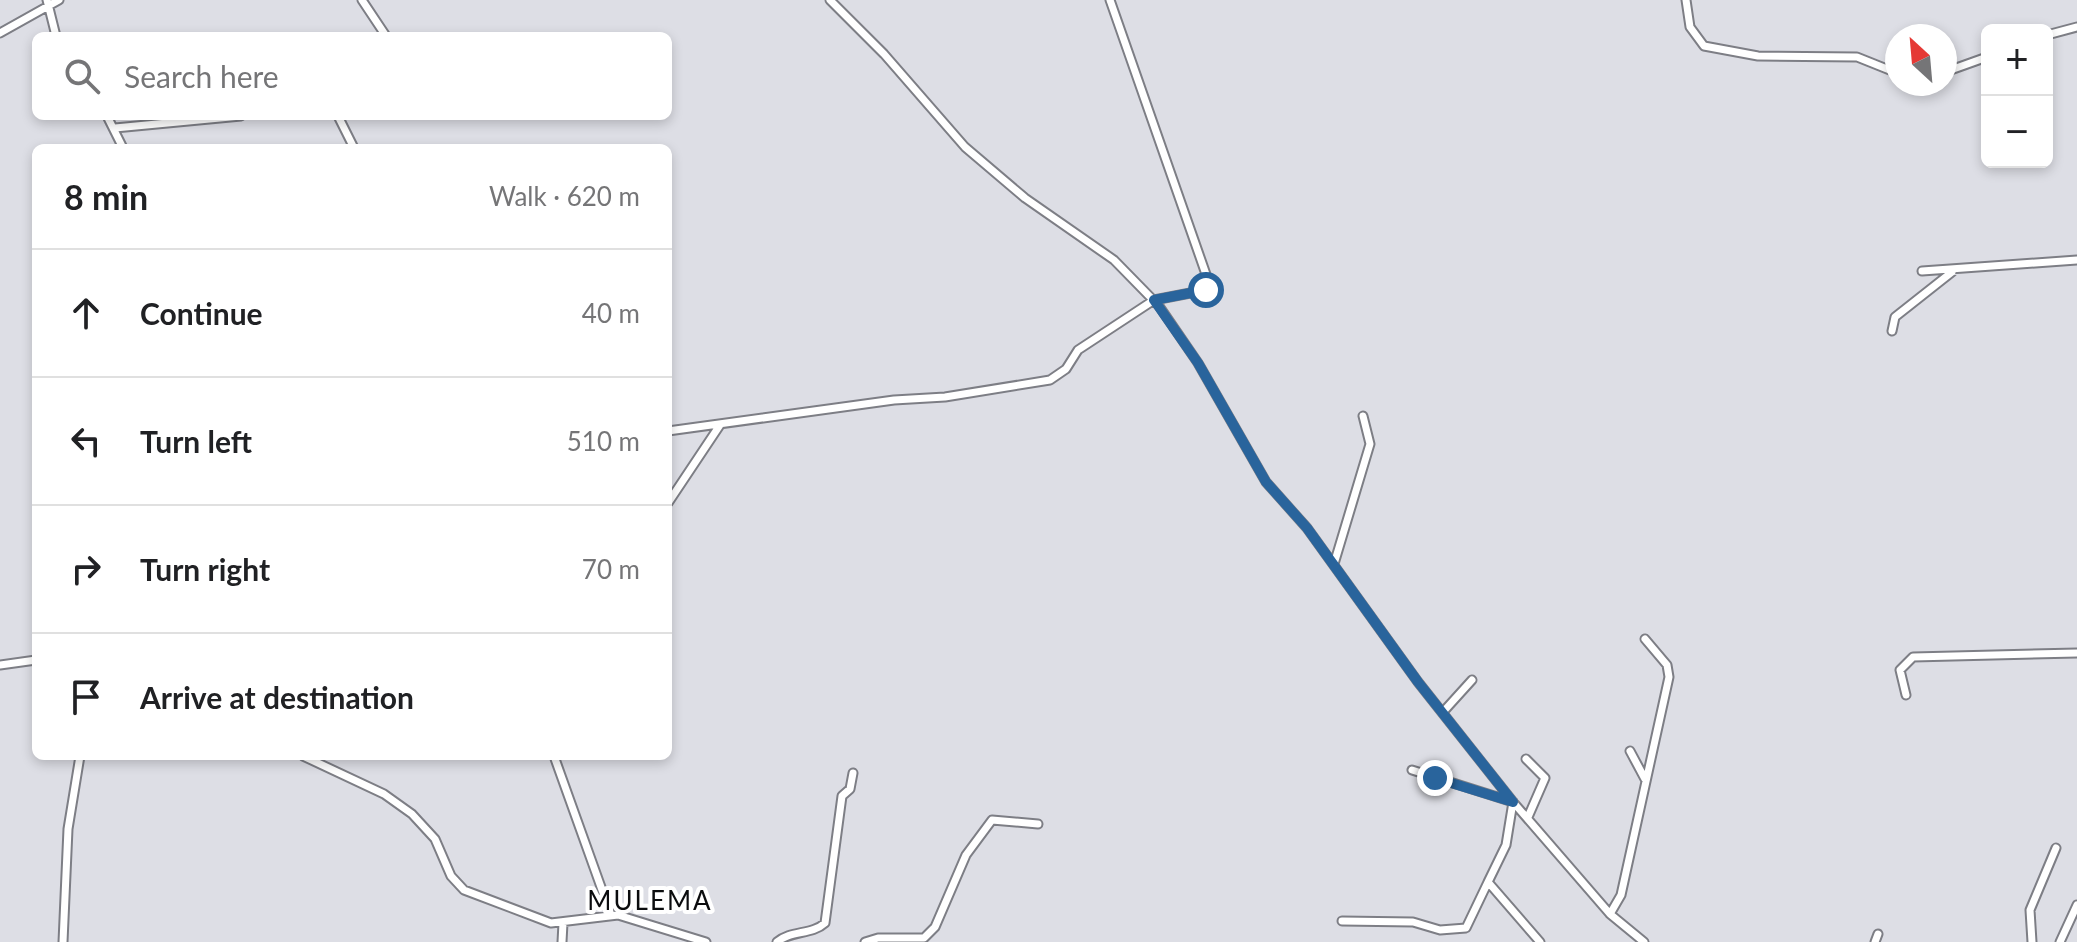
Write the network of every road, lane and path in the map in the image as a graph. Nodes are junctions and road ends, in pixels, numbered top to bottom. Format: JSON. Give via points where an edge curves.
{"nodes":[{"id":1,"x":59,"y":0,"type":"edge"},
{"id":2,"x":362,"y":0,"type":"edge"},
{"id":3,"x":830,"y":0,"type":"edge"},
{"id":4,"x":1110,"y":0,"type":"edge"},
{"id":5,"x":1686,"y":0,"type":"edge"},
{"id":6,"x":47,"y":4,"type":"edge"},
{"id":7,"x":2077,"y":27,"type":"edge"},
{"id":8,"x":55,"y":32,"type":"edge"},
{"id":9,"x":383,"y":32,"type":"edge"},
{"id":10,"x":0,"y":33,"type":"edge"},
{"id":11,"x":2053,"y":33,"type":"edge"},
{"id":12,"x":1981,"y":59,"type":"edge"},
{"id":13,"x":1885,"y":68,"type":"edge"},
{"id":14,"x":1957,"y":68,"type":"edge"},
{"id":15,"x":110,"y":120,"type":"edge"},
{"id":16,"x":199,"y":120,"type":"edge"},
{"id":17,"x":340,"y":120,"type":"edge"},
{"id":18,"x":115,"y":128,"type":"junction"},
{"id":19,"x":121,"y":144,"type":"edge"},
{"id":20,"x":352,"y":144,"type":"edge"},
{"id":21,"x":2077,"y":260,"type":"edge"},
{"id":22,"x":1954,"y":270,"type":"junction"},
{"id":23,"x":1922,"y":271,"type":"dead end"},
{"id":24,"x":1154,"y":300,"type":"junction"},
{"id":25,"x":1892,"y":331,"type":"dead end"},
{"id":26,"x":1363,"y":416,"type":"dead end"},
{"id":27,"x":720,"y":425,"type":"junction"},
{"id":28,"x":672,"y":431,"type":"edge"},
{"id":29,"x":672,"y":497,"type":"edge"},
{"id":30,"x":1334,"y":564,"type":"junction"},
{"id":31,"x":1645,"y":639,"type":"dead end"},
{"id":32,"x":2077,"y":653,"type":"edge"},
{"id":33,"x":32,"y":661,"type":"edge"},
{"id":34,"x":0,"y":665,"type":"edge"},
{"id":35,"x":1472,"y":680,"type":"dead end"},
{"id":36,"x":1906,"y":695,"type":"dead end"},
{"id":37,"x":1443,"y":712,"type":"junction"},
{"id":38,"x":1630,"y":751,"type":"dead end"},
{"id":39,"x":1526,"y":759,"type":"dead end"},
{"id":40,"x":79,"y":760,"type":"edge"},
{"id":41,"x":312,"y":760,"type":"edge"},
{"id":42,"x":555,"y":760,"type":"edge"},
{"id":43,"x":1412,"y":770,"type":"dead end"},
{"id":44,"x":853,"y":773,"type":"dead end"},
{"id":45,"x":1645,"y":779,"type":"junction"},
{"id":46,"x":1513,"y":802,"type":"junction"},
{"id":47,"x":1528,"y":817,"type":"junction"},
{"id":48,"x":1038,"y":824,"type":"dead end"},
{"id":49,"x":2056,"y":848,"type":"dead end"},
{"id":50,"x":1488,"y":882,"type":"junction"},
{"id":51,"x":2077,"y":905,"type":"edge"},
{"id":52,"x":1610,"y":914,"type":"junction"},
{"id":53,"x":611,"y":915,"type":"junction"},
{"id":54,"x":1342,"y":921,"type":"dead end"},
{"id":55,"x":563,"y":923,"type":"junction"},
{"id":56,"x":63,"y":942,"type":"edge"},
{"id":57,"x":562,"y":942,"type":"edge"},
{"id":58,"x":706,"y":942,"type":"edge"},
{"id":59,"x":777,"y":942,"type":"edge"},
{"id":60,"x":865,"y":942,"type":"edge"},
{"id":61,"x":1540,"y":942,"type":"edge"},
{"id":62,"x":1644,"y":942,"type":"edge"},
{"id":63,"x":2032,"y":942,"type":"edge"},
{"id":64,"x":2060,"y":942,"type":"edge"}],
"edges":[{"from":1,"to":6,"type":"street"},
{"from":2,"to":9,"type":"street"},
{"from":3,"to":24,"type":"street","via":[[965,147],[1025,198],[1114,260]]},
{"from":4,"to":24,"type":"street","via":[[1208,280],[1209,287],[1202,292]]},
{"from":5,"to":13,"type":"street","via":[[1690,27],[1704,46],[1758,56],[1857,57]]},
{"from":6,"to":8,"type":"street"},
{"from":6,"to":10,"type":"street"},
{"from":7,"to":11,"type":"street"},
{"from":12,"to":14,"type":"street"},
{"from":15,"to":18,"type":"street"},
{"from":16,"to":18,"type":"street"},
{"from":17,"to":20,"type":"street"},
{"from":18,"to":19,"type":"street"},
{"from":21,"to":22,"type":"street"},
{"from":22,"to":23,"type":"street"},
{"from":22,"to":25,"type":"street","via":[[1895,317]]},
{"from":24,"to":27,"type":"street","via":[[1078,350],[1066,369],[1050,380]]},
{"from":24,"to":30,"type":"street","via":[[1198,363],[1266,482]]},
{"from":26,"to":30,"type":"street","via":[[1370,444]]},
{"from":27,"to":28,"type":"street"},
{"from":27,"to":29,"type":"street"},
{"from":30,"to":37,"type":"street"},
{"from":31,"to":45,"type":"street","via":[[1667,665],[1669,677]]},
{"from":32,"to":36,"type":"street","via":[[1913,657],[1899,673]]},
{"from":33,"to":34,"type":"street"},
{"from":35,"to":37,"type":"street"},
{"from":37,"to":46,"type":"street"},
{"from":38,"to":45,"type":"street"},
{"from":39,"to":47,"type":"street","via":[[1545,778]]},
{"from":40,"to":56,"type":"street","via":[[68,829]]},
{"from":41,"to":55,"type":"street","via":[[384,794],[412,814],[435,839],[451,876],[464,890],[542,921]]},
{"from":42,"to":53,"type":"street"},
{"from":43,"to":46,"type":"street"},
{"from":44,"to":59,"type":"street","via":[[850,789],[842,796],[825,923]]},
{"from":45,"to":52,"type":"street","via":[[1621,895]]},
{"from":46,"to":47,"type":"street"},
{"from":46,"to":50,"type":"street","via":[[1506,845]]},
{"from":47,"to":52,"type":"street"},
{"from":48,"to":60,"type":"street","via":[[992,820],[966,855],[935,927],[924,938]]},
{"from":49,"to":63,"type":"street","via":[[2030,910]]},
{"from":50,"to":54,"type":"street","via":[[1466,928]]},
{"from":50,"to":61,"type":"street"},
{"from":51,"to":64,"type":"street"},
{"from":52,"to":62,"type":"street"},
{"from":53,"to":55,"type":"street"},
{"from":53,"to":58,"type":"street"},
{"from":55,"to":57,"type":"street"}]}
